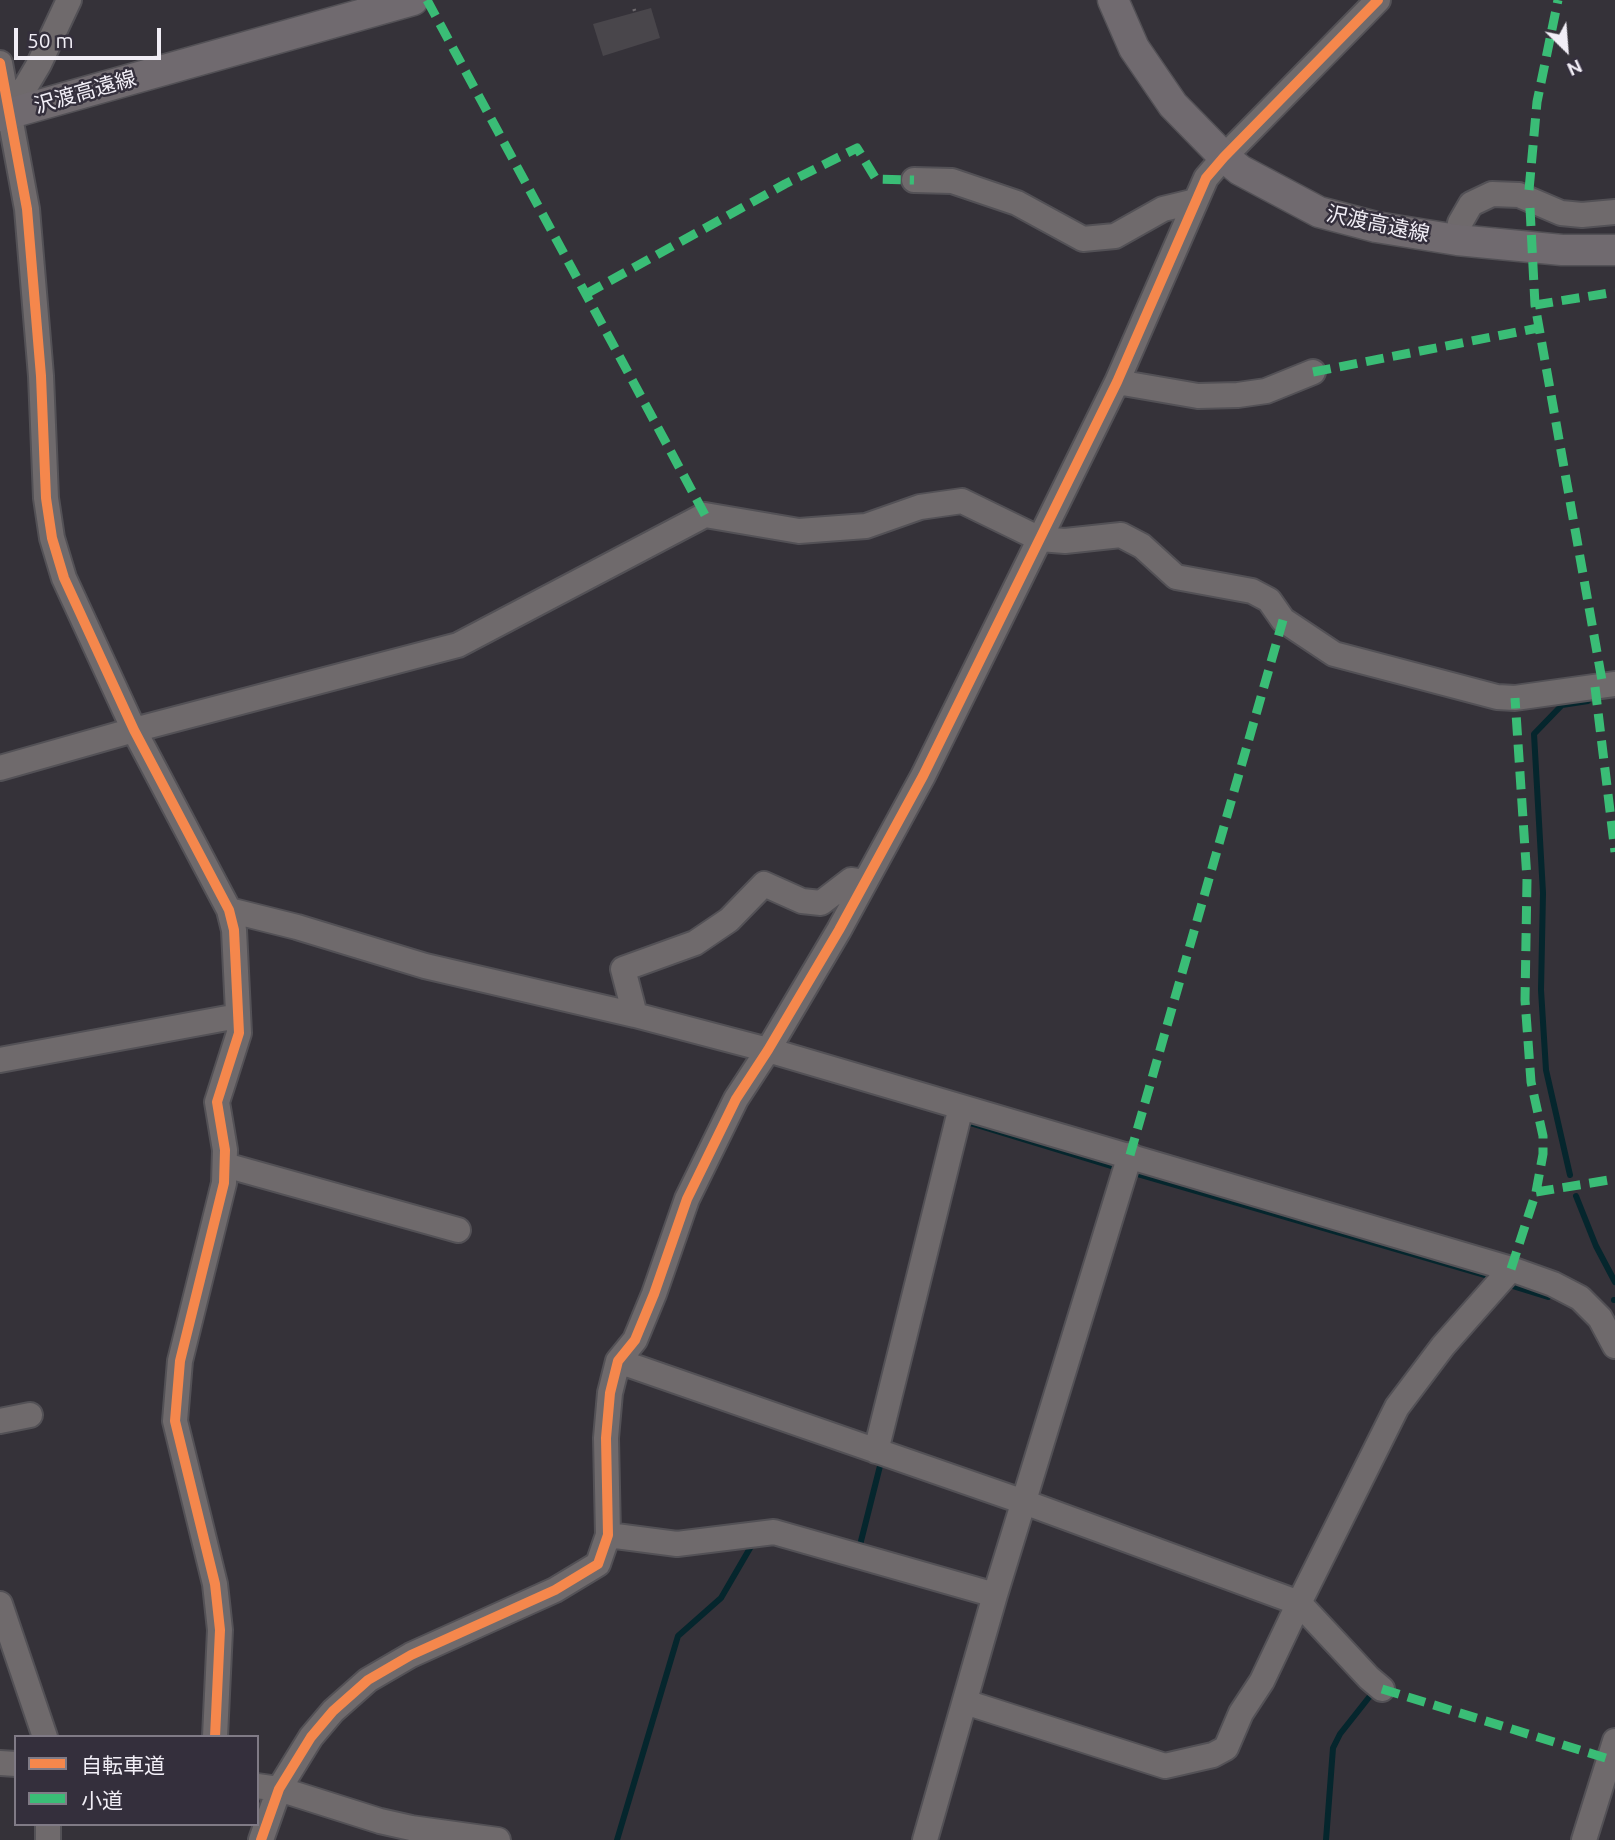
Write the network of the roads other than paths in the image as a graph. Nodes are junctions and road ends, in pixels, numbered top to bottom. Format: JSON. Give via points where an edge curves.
{"nodes":[{"id":1,"x":69,"y":0,"type":"edge"},
{"id":2,"x":1113,"y":0,"type":"edge"},
{"id":3,"x":1378,"y":0,"type":"edge"},
{"id":4,"x":395,"y":2,"type":"edge"},
{"id":5,"x":0,"y":63,"type":"edge"},
{"id":6,"x":5,"y":115,"type":"edge"},
{"id":7,"x":1224,"y":157,"type":"junction"},
{"id":8,"x":914,"y":180,"type":"dead end"},
{"id":9,"x":1196,"y":201,"type":"junction"},
{"id":10,"x":1615,"y":212,"type":"edge"},
{"id":11,"x":1457,"y":240,"type":"junction"},
{"id":12,"x":1615,"y":250,"type":"edge"},
{"id":13,"x":1313,"y":372,"type":"dead end"},
{"id":14,"x":1117,"y":382,"type":"junction"},
{"id":15,"x":1040,"y":539,"type":"junction"},
{"id":16,"x":1615,"y":684,"type":"edge"},
{"id":17,"x":134,"y":730,"type":"junction"},
{"id":18,"x":0,"y":768,"type":"edge"},
{"id":19,"x":865,"y":882,"type":"junction"},
{"id":20,"x":229,"y":910,"type":"junction"},
{"id":21,"x":635,"y":1015,"type":"junction"},
{"id":22,"x":238,"y":1016,"type":"junction"},
{"id":23,"x":768,"y":1050,"type":"junction"},
{"id":24,"x":0,"y":1060,"type":"edge"},
{"id":25,"x":961,"y":1107,"type":"junction"},
{"id":26,"x":1130,"y":1155,"type":"junction"},
{"id":27,"x":225,"y":1165,"type":"junction"},
{"id":28,"x":458,"y":1230,"type":"dead end"},
{"id":29,"x":1511,"y":1269,"type":"junction"},
{"id":30,"x":1615,"y":1346,"type":"edge"},
{"id":31,"x":618,"y":1361,"type":"junction"},
{"id":32,"x":30,"y":1415,"type":"dead end"},
{"id":33,"x":0,"y":1421,"type":"edge"},
{"id":34,"x":876,"y":1451,"type":"junction"},
{"id":35,"x":1024,"y":1502,"type":"junction"},
{"id":36,"x":608,"y":1535,"type":"junction"},
{"id":37,"x":995,"y":1595,"type":"junction"},
{"id":38,"x":1299,"y":1603,"type":"junction"},
{"id":39,"x":0,"y":1604,"type":"edge"},
{"id":40,"x":1378,"y":1686,"type":"dead end"},
{"id":41,"x":965,"y":1702,"type":"junction"},
{"id":42,"x":44,"y":1735,"type":"edge"},
{"id":43,"x":215,"y":1735,"type":"edge"},
{"id":44,"x":1615,"y":1741,"type":"edge"},
{"id":45,"x":268,"y":1788,"type":"edge"},
{"id":46,"x":261,"y":1840,"type":"edge"},
{"id":47,"x":498,"y":1840,"type":"edge"},
{"id":48,"x":925,"y":1840,"type":"edge"},
{"id":49,"x":1584,"y":1840,"type":"edge"}],
"edges":[{"from":1,"to":6,"type":"street","via":[[39,64]]},
{"from":2,"to":7,"type":"main road","name":"沢渡高遠線","via":[[1134,48],[1173,105]]},
{"from":3,"to":7,"type":"street"},
{"from":4,"to":6,"type":"main road","name":"沢渡高遠線"},
{"from":5,"to":6,"type":"street"},
{"from":6,"to":17,"type":"street","via":[[27,209],[52,538],[64,578]]},
{"from":7,"to":9,"type":"street","via":[[1206,178]]},
{"from":7,"to":11,"type":"main road","name":"沢渡高遠線","via":[[1319,212]]},
{"from":8,"to":9,"type":"street","via":[[952,181],[1017,203],[1083,239],[1115,236],[1163,209]]},
{"from":9,"to":14,"type":"street"},
{"from":10,"to":11,"type":"street","via":[[1561,213],[1519,195],[1492,194],[1471,204]]},
{"from":11,"to":12,"type":"main road","name":"沢渡高遠線"},
{"from":13,"to":14,"type":"street","via":[[1266,391],[1238,395],[1198,396]]},
{"from":14,"to":15,"type":"street"},
{"from":15,"to":16,"type":"street","via":[[1121,535],[1142,545],[1176,577],[1252,591],[1269,600],[1283,620],[1334,654],[1497,697]]},
{"from":15,"to":17,"type":"street","via":[[962,502],[920,507],[866,526],[799,530],[705,514],[457,645]]},
{"from":15,"to":19,"type":"street"},
{"from":17,"to":18,"type":"street"},
{"from":17,"to":20,"type":"street"},
{"from":19,"to":21,"type":"street","via":[[852,880],[821,903],[802,901],[764,884],[729,920],[695,943],[623,969]]},
{"from":19,"to":23,"type":"street"},
{"from":20,"to":21,"type":"street","via":[[425,967]]},
{"from":20,"to":22,"type":"street"},
{"from":21,"to":23,"type":"street"},
{"from":22,"to":24,"type":"street"},
{"from":22,"to":27,"type":"street","via":[[239,1033],[217,1102]]},
{"from":23,"to":25,"type":"street"},
{"from":23,"to":31,"type":"street","via":[[736,1099],[693,1186],[635,1340]]},
{"from":25,"to":26,"type":"street"},
{"from":25,"to":34,"type":"street"},
{"from":26,"to":29,"type":"street"},
{"from":26,"to":35,"type":"street"},
{"from":27,"to":28,"type":"street"},
{"from":27,"to":43,"type":"street","via":[[180,1362],[176,1420],[215,1584],[220,1630]]},
{"from":29,"to":30,"type":"street","via":[[1580,1298],[1600,1318]]},
{"from":29,"to":38,"type":"street","via":[[1397,1407]]},
{"from":31,"to":34,"type":"street"},
{"from":31,"to":36,"type":"street","via":[[606,1438]]},
{"from":32,"to":33,"type":"street"},
{"from":34,"to":35,"type":"street"},
{"from":35,"to":37,"type":"street"},
{"from":35,"to":38,"type":"street"},
{"from":36,"to":37,"type":"street","via":[[677,1544],[774,1532]]},
{"from":36,"to":45,"type":"street","via":[[598,1564],[555,1590],[411,1655],[368,1680],[333,1711]]},
{"from":37,"to":41,"type":"street"},
{"from":38,"to":40,"type":"street"},
{"from":38,"to":41,"type":"street","via":[[1226,1748],[1213,1755],[1165,1766]]},
{"from":39,"to":42,"type":"street"},
{"from":41,"to":48,"type":"street"},
{"from":44,"to":49,"type":"street"},
{"from":45,"to":46,"type":"street"},
{"from":45,"to":47,"type":"street","via":[[390,1824]]}]}
